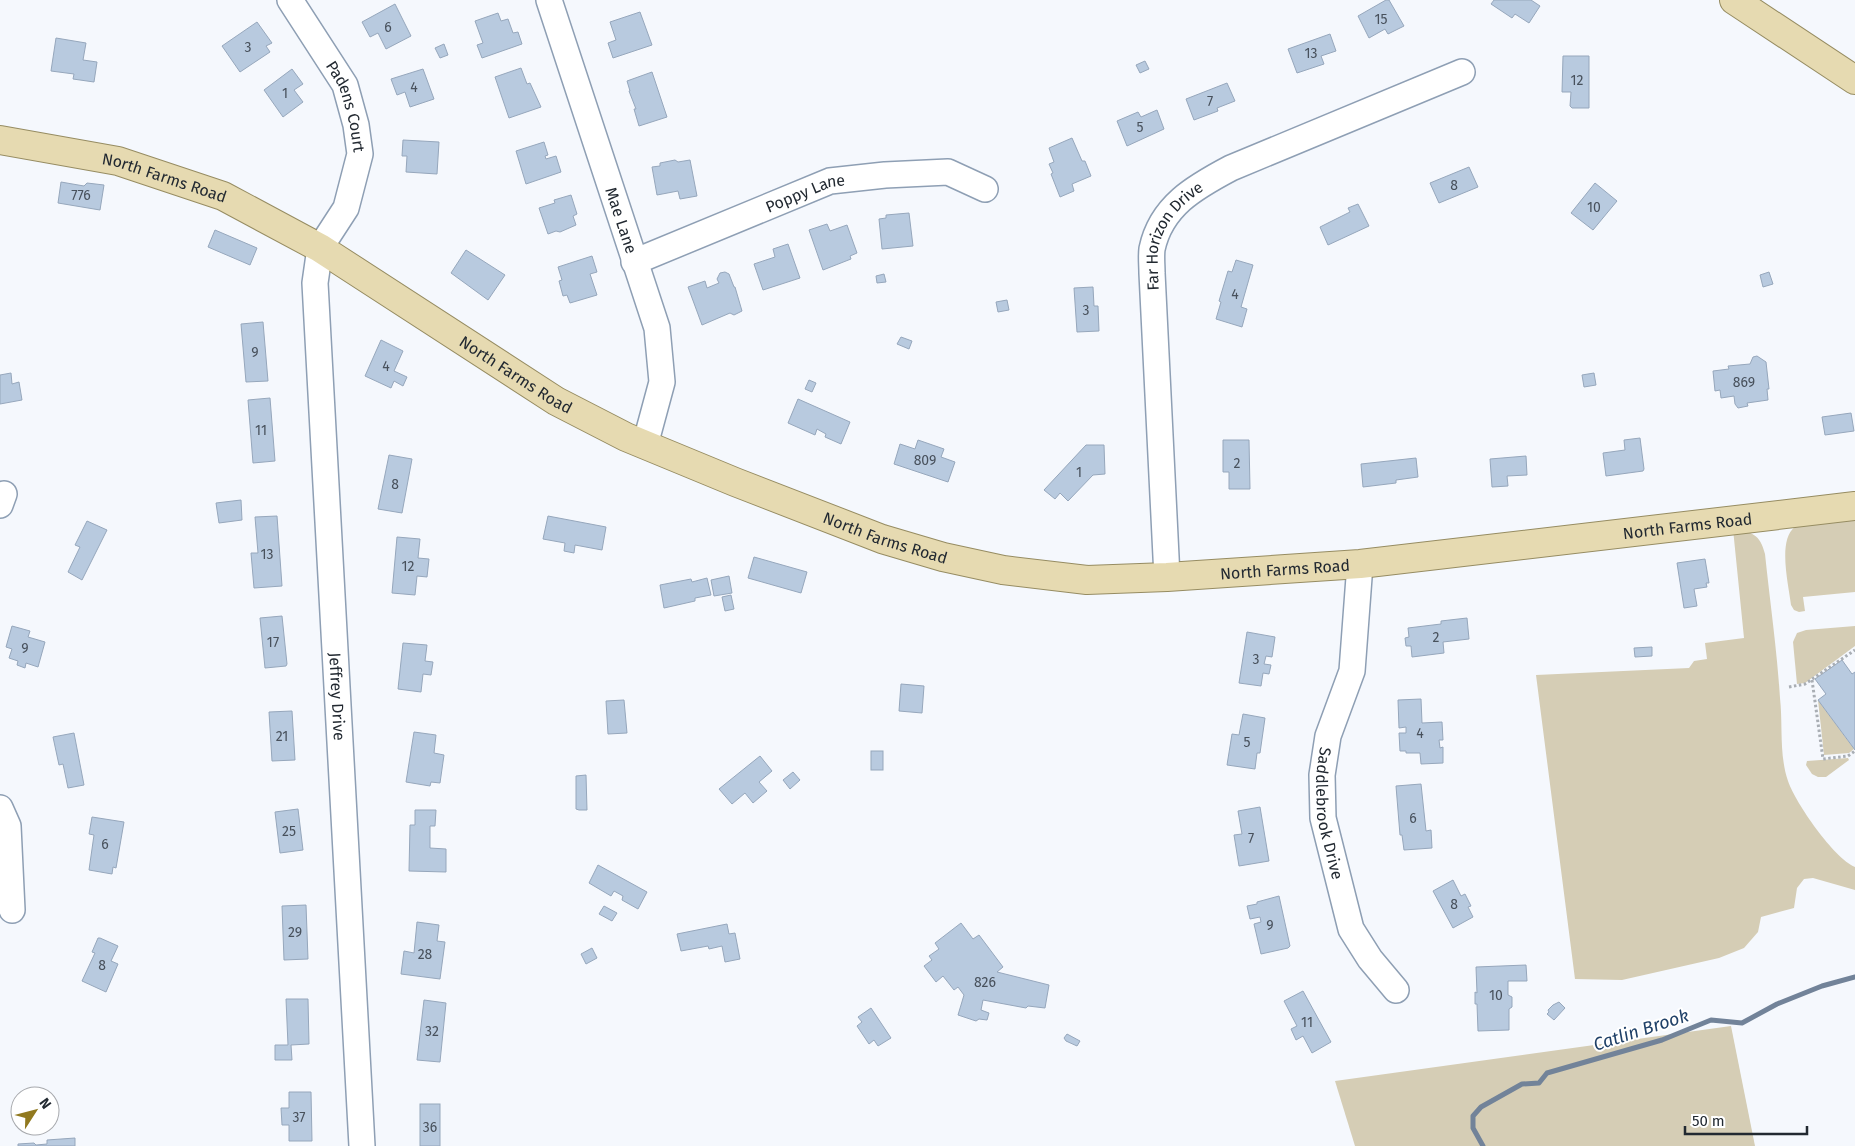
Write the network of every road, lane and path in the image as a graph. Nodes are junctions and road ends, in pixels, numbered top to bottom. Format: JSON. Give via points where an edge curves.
{"nodes":[{"id":1,"x":290,"y":0,"type":"edge"},
{"id":2,"x":549,"y":0,"type":"edge"},
{"id":3,"x":1734,"y":0,"type":"edge"},
{"id":4,"x":1462,"y":72,"type":"dead end"},
{"id":5,"x":1855,"y":80,"type":"edge"},
{"id":6,"x":0,"y":140,"type":"edge"},
{"id":7,"x":985,"y":189,"type":"dead end"},
{"id":8,"x":320,"y":248,"type":"junction"},
{"id":9,"x":634,"y":262,"type":"junction"},
{"id":10,"x":645,"y":445,"type":"junction"},
{"id":11,"x":1855,"y":506,"type":"edge"},
{"id":12,"x":1360,"y":564,"type":"junction"},
{"id":13,"x":1166,"y":577,"type":"junction"},
{"id":14,"x":1855,"y":650,"type":"edge"},
{"id":15,"x":1812,"y":680,"type":"junction"},
{"id":16,"x":1788,"y":687,"type":"dead end"},
{"id":17,"x":1855,"y":751,"type":"edge"},
{"id":18,"x":0,"y":808,"type":"edge"},
{"id":19,"x":12,"y":910,"type":"dead end"},
{"id":20,"x":1396,"y":990,"type":"dead end"},
{"id":21,"x":362,"y":1146,"type":"edge"}],
"edges":[{"from":1,"to":8,"type":"street","name":"Padens Court","via":[[345,85],[360,154],[346,208]]},
{"from":2,"to":9,"type":"street","name":"Mae Lane"},
{"from":3,"to":5,"type":"main road"},
{"from":4,"to":13,"type":"street","name":"Far Horizon Drive","via":[[1231,168],[1184,196],[1164,221],[1152,250],[1152,273]]},
{"from":6,"to":8,"type":"main road","name":"North Farms Road","via":[[118,161],[223,196]]},
{"from":7,"to":9,"type":"street","name":"Poppy Lane","via":[[948,172],[830,181]]},
{"from":8,"to":10,"type":"main road","name":"North Farms Road","via":[[556,401]]},
{"from":8,"to":21,"type":"street","name":"Jeffrey Drive","via":[[315,283]]},
{"from":9,"to":10,"type":"street","name":"Mae Lane","via":[[657,328],[662,382]]},
{"from":10,"to":13,"type":"main road","name":"North Farms Road","via":[[882,539],[943,557],[1002,570],[1087,580]]},
{"from":11,"to":12,"type":"main road","name":"North Farms Road"},
{"from":12,"to":13,"type":"main road","name":"North Farms Road"},
{"from":12,"to":20,"type":"street","name":"Saddlebrook Drive","via":[[1352,671],[1328,736],[1322,775],[1323,818],[1352,929],[1370,960]]},
{"from":14,"to":15,"type":"path"},
{"from":15,"to":16,"type":"path"},
{"from":15,"to":17,"type":"path","via":[[1823,759],[1848,756]]},
{"from":18,"to":19,"type":"street","via":[[8,826]]}]}
